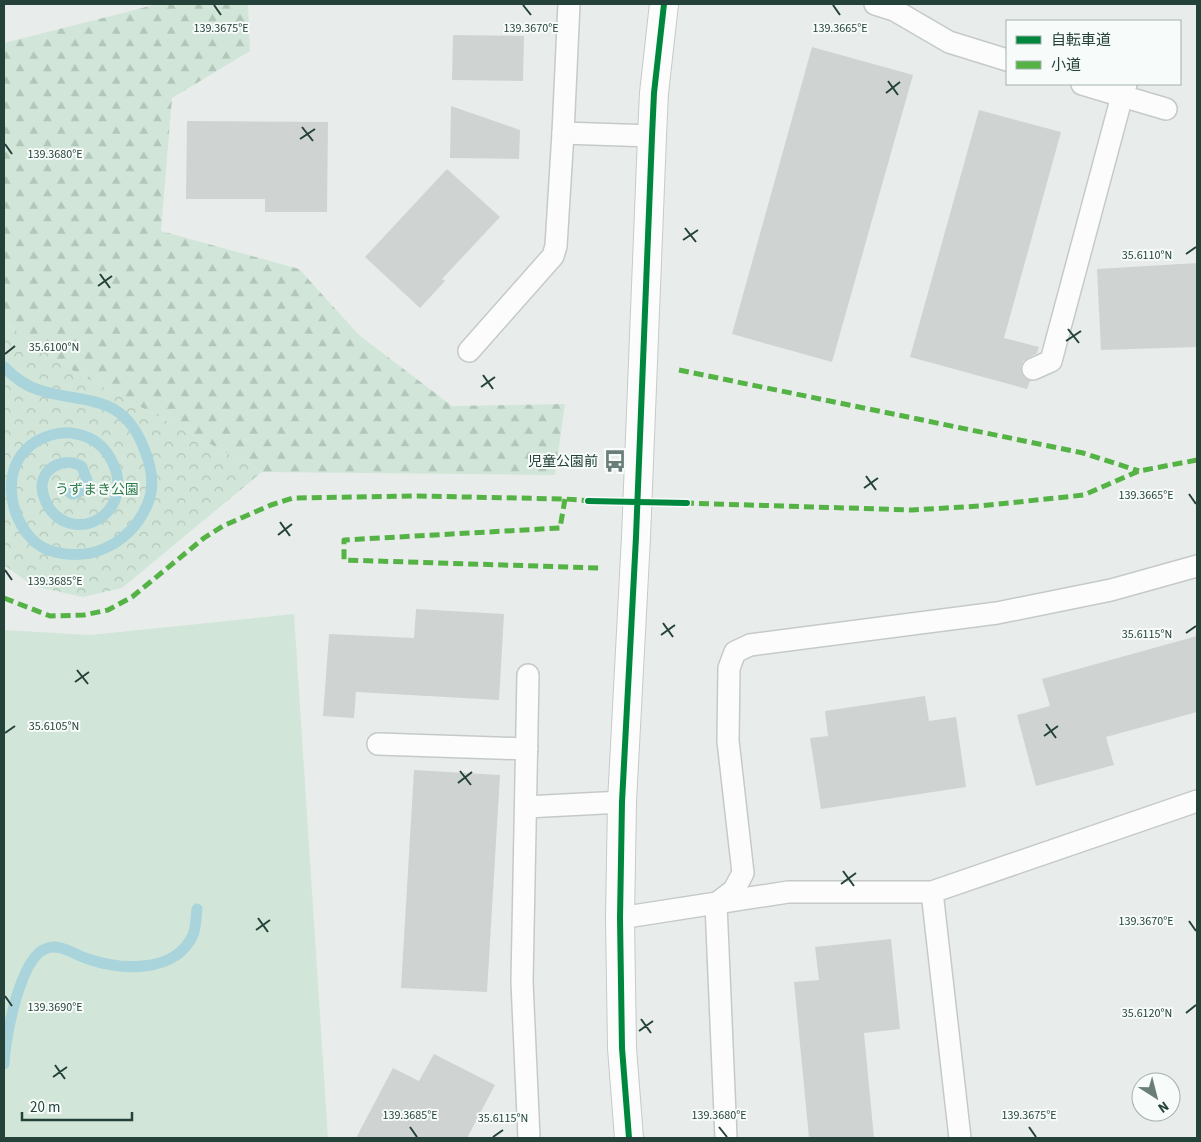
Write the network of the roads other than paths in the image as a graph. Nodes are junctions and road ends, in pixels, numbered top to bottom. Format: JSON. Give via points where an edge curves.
{"nodes":[{"id":1,"x":569,"y":4,"type":"edge"},
{"id":2,"x":664,"y":4,"type":"edge"},
{"id":3,"x":875,"y":4,"type":"edge"},
{"id":4,"x":1006,"y":60,"type":"edge"},
{"id":5,"x":1089,"y":85,"type":"edge"},
{"id":6,"x":1124,"y":90,"type":"edge"},
{"id":7,"x":1166,"y":109,"type":"dead end"},
{"id":8,"x":563,"y":133,"type":"junction"},
{"id":9,"x":652,"y":136,"type":"junction"},
{"id":10,"x":469,"y":351,"type":"dead end"},
{"id":11,"x":1033,"y":369,"type":"dead end"},
{"id":12,"x":1197,"y":566,"type":"edge"},
{"id":13,"x":528,"y":675,"type":"dead end"},
{"id":14,"x":378,"y":744,"type":"dead end"},
{"id":15,"x":527,"y":749,"type":"junction"},
{"id":16,"x":1197,"y":801,"type":"edge"},
{"id":17,"x":622,"y":802,"type":"junction"},
{"id":18,"x":526,"y":807,"type":"junction"},
{"id":19,"x":932,"y":892,"type":"junction"},
{"id":20,"x":716,"y":904,"type":"junction"},
{"id":21,"x":620,"y":918,"type":"junction"},
{"id":22,"x":529,"y":1138,"type":"edge"},
{"id":23,"x":629,"y":1138,"type":"edge"},
{"id":24,"x":726,"y":1138,"type":"edge"},
{"id":25,"x":960,"y":1138,"type":"edge"}],
"edges":[{"from":1,"to":8,"type":"lane"},
{"from":2,"to":9,"type":"street"},
{"from":3,"to":4,"type":"lane","via":[[894,10],[949,42]]},
{"from":5,"to":6,"type":"lane"},
{"from":6,"to":7,"type":"lane"},
{"from":6,"to":11,"type":"lane","via":[[1051,361]]},
{"from":8,"to":9,"type":"lane"},
{"from":8,"to":10,"type":"lane","via":[[553,256]]},
{"from":9,"to":17,"type":"street"},
{"from":12,"to":20,"type":"lane","via":[[1111,590],[997,613],[750,645],[735,652],[729,668],[728,740],[743,873],[734,890]]},
{"from":13,"to":15,"type":"lane"},
{"from":14,"to":15,"type":"lane"},
{"from":15,"to":18,"type":"lane"},
{"from":16,"to":19,"type":"lane"},
{"from":17,"to":18,"type":"lane"},
{"from":17,"to":21,"type":"street"},
{"from":18,"to":22,"type":"lane","via":[[522,982]]},
{"from":19,"to":20,"type":"lane","via":[[788,892]]},
{"from":19,"to":25,"type":"lane"},
{"from":20,"to":21,"type":"lane"},
{"from":20,"to":24,"type":"lane"},
{"from":21,"to":23,"type":"street","via":[[622,1048]]}]}
